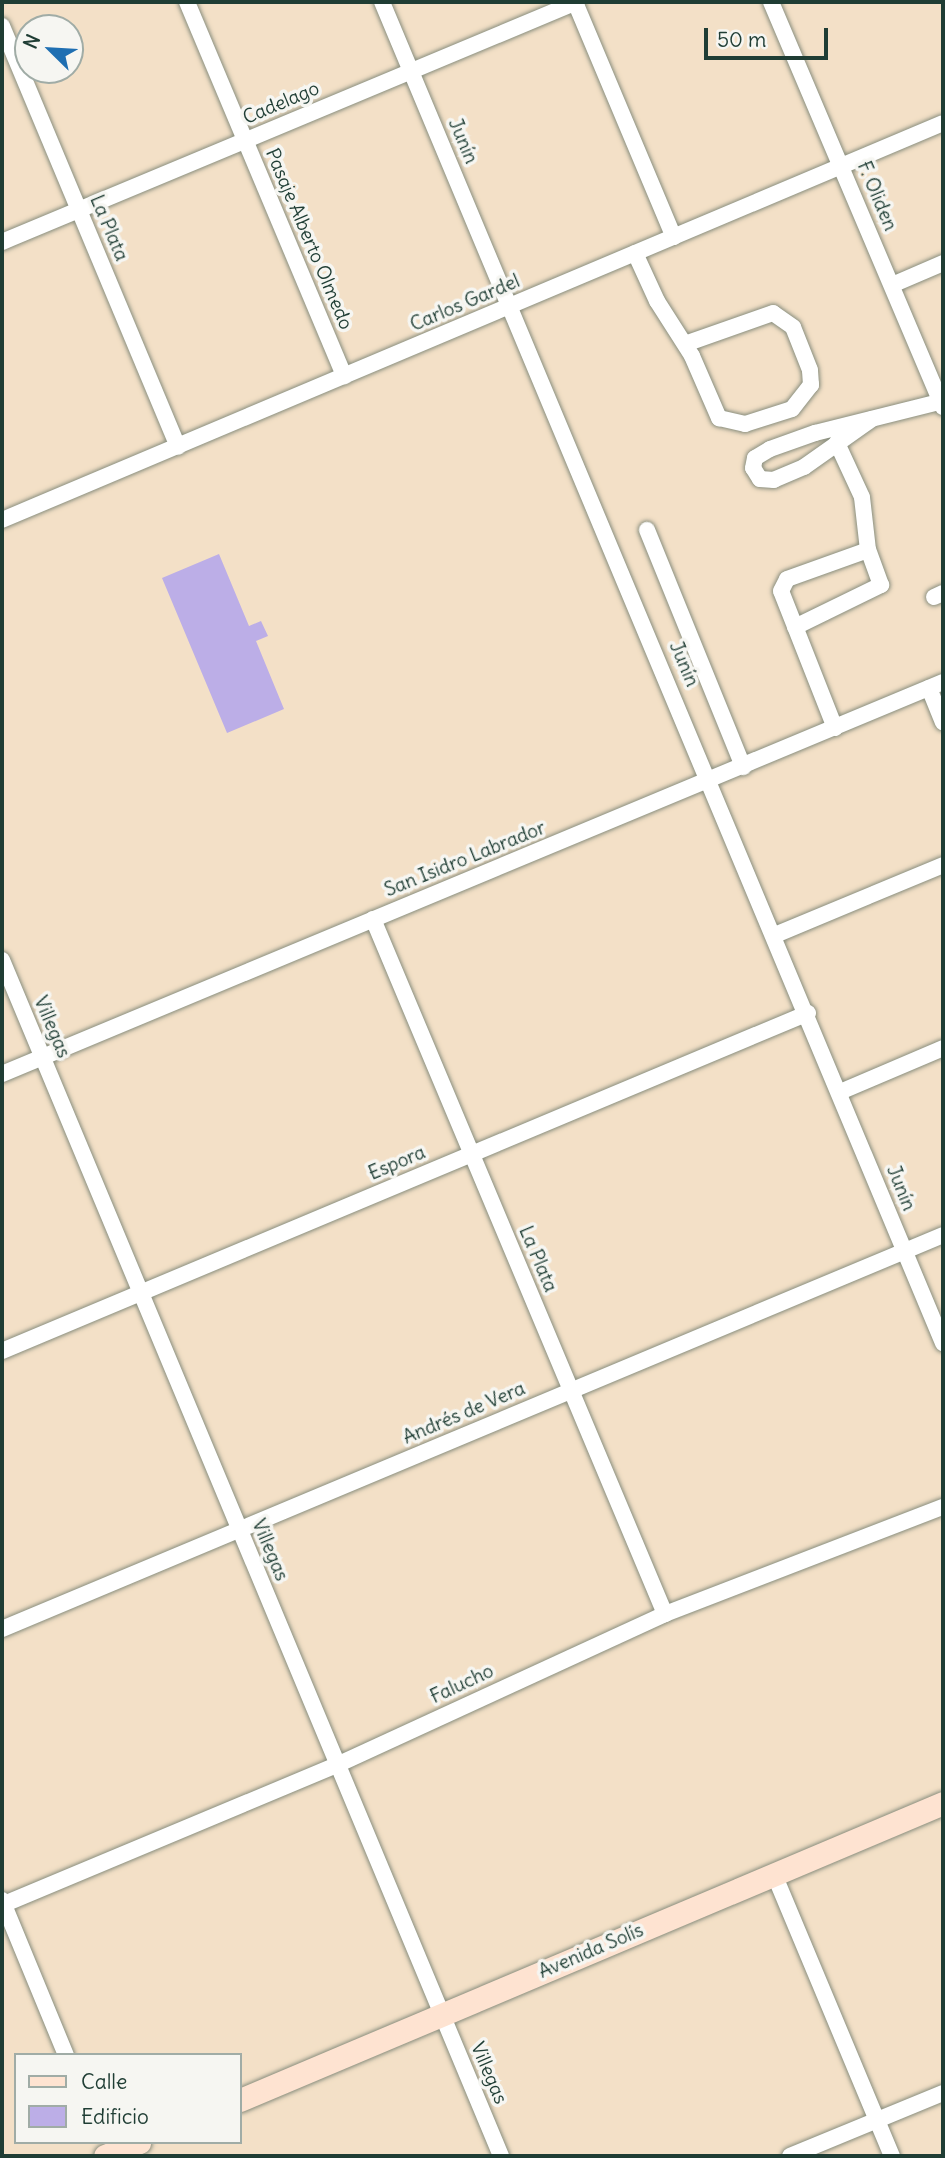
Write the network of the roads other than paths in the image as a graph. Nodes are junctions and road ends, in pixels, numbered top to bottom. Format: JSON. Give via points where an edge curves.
{"nodes":[{"id":1,"x":187,"y":2,"type":"edge"},
{"id":2,"x":382,"y":2,"type":"edge"},
{"id":3,"x":576,"y":2,"type":"edge"},
{"id":4,"x":771,"y":2,"type":"edge"},
{"id":5,"x":2,"y":26,"type":"edge"},
{"id":6,"x":411,"y":72,"type":"junction"},
{"id":7,"x":943,"y":123,"type":"edge"},
{"id":8,"x":245,"y":141,"type":"junction"},
{"id":9,"x":842,"y":167,"type":"junction"},
{"id":10,"x":79,"y":210,"type":"junction"},
{"id":11,"x":674,"y":237,"type":"junction"},
{"id":12,"x":2,"y":242,"type":"edge"},
{"id":13,"x":635,"y":253,"type":"junction"},
{"id":14,"x":943,"y":263,"type":"edge"},
{"id":15,"x":892,"y":285,"type":"junction"},
{"id":16,"x":510,"y":306,"type":"junction"},
{"id":17,"x":685,"y":344,"type":"junction"},
{"id":18,"x":344,"y":376,"type":"junction"},
{"id":19,"x":942,"y":403,"type":"edge"},
{"id":20,"x":872,"y":419,"type":"junction"},
{"id":21,"x":837,"y":443,"type":"junction"},
{"id":22,"x":178,"y":447,"type":"junction"},
{"id":23,"x":4,"y":513,"type":"edge"},
{"id":24,"x":647,"y":530,"type":"dead end"},
{"id":25,"x":868,"y":550,"type":"junction"},
{"id":26,"x":795,"y":627,"type":"junction"},
{"id":27,"x":936,"y":685,"type":"edge"},
{"id":28,"x":943,"y":722,"type":"edge"},
{"id":29,"x":835,"y":728,"type":"junction"},
{"id":30,"x":743,"y":767,"type":"junction"},
{"id":31,"x":711,"y":781,"type":"junction"},
{"id":32,"x":943,"y":865,"type":"edge"},
{"id":33,"x":373,"y":919,"type":"junction"},
{"id":34,"x":775,"y":935,"type":"junction"},
{"id":35,"x":2,"y":960,"type":"edge"},
{"id":36,"x":808,"y":1013,"type":"junction"},
{"id":37,"x":943,"y":1048,"type":"edge"},
{"id":38,"x":42,"y":1058,"type":"junction"},
{"id":39,"x":2,"y":1074,"type":"edge"},
{"id":40,"x":840,"y":1091,"type":"junction"},
{"id":41,"x":472,"y":1154,"type":"junction"},
{"id":42,"x":943,"y":1235,"type":"edge"},
{"id":43,"x":905,"y":1251,"type":"junction"},
{"id":44,"x":140,"y":1293,"type":"junction"},
{"id":45,"x":943,"y":1343,"type":"edge"},
{"id":46,"x":2,"y":1351,"type":"edge"},
{"id":47,"x":571,"y":1391,"type":"junction"},
{"id":48,"x":943,"y":1507,"type":"edge"},
{"id":49,"x":239,"y":1530,"type":"junction"},
{"id":50,"x":665,"y":1614,"type":"junction"},
{"id":51,"x":2,"y":1629,"type":"edge"},
{"id":52,"x":337,"y":1765,"type":"junction"},
{"id":53,"x":943,"y":1803,"type":"edge"},
{"id":54,"x":774,"y":1874,"type":"junction"},
{"id":55,"x":2,"y":1903,"type":"edge"},
{"id":56,"x":442,"y":2014,"type":"junction"},
{"id":57,"x":65,"y":2053,"type":"edge"},
{"id":58,"x":943,"y":2093,"type":"edge"},
{"id":59,"x":242,"y":2099,"type":"edge"},
{"id":60,"x":877,"y":2120,"type":"junction"},
{"id":61,"x":132,"y":2144,"type":"edge"},
{"id":62,"x":106,"y":2152,"type":"edge"},
{"id":63,"x":501,"y":2156,"type":"edge"},
{"id":64,"x":790,"y":2156,"type":"edge"},
{"id":65,"x":892,"y":2156,"type":"edge"}],
"edges":[{"from":1,"to":8,"type":"street","name":"Pasaje Alberto Olmedo"},
{"from":2,"to":6,"type":"street","name":"Junín"},
{"from":3,"to":6,"type":"street","name":"Cadelago"},
{"from":3,"to":11,"type":"street"},
{"from":4,"to":9,"type":"street","name":"F. Oliden"},
{"from":5,"to":10,"type":"street","name":"La Plata"},
{"from":6,"to":8,"type":"street","name":"Cadelago"},
{"from":6,"to":16,"type":"street","name":"Junín"},
{"from":7,"to":9,"type":"street","name":"Carlos Gardel"},
{"from":8,"to":10,"type":"street","name":"Cadelago"},
{"from":8,"to":18,"type":"street","name":"Pasaje Alberto Olmedo"},
{"from":9,"to":11,"type":"street","name":"Carlos Gardel"},
{"from":9,"to":15,"type":"street","name":"F. Oliden"},
{"from":10,"to":12,"type":"street","name":"Cadelago"},
{"from":10,"to":22,"type":"street","name":"La Plata"},
{"from":11,"to":13,"type":"street","name":"Carlos Gardel"},
{"from":13,"to":16,"type":"street","name":"Carlos Gardel"},
{"from":13,"to":17,"type":"street","via":[[656,302]]},
{"from":14,"to":15,"type":"street"},
{"from":15,"to":19,"type":"street","name":"F. Oliden"},
{"from":16,"to":18,"type":"street","name":"Carlos Gardel"},
{"from":16,"to":31,"type":"street","name":"Junín"},
{"from":17,"to":17,"type":"street","via":[[711,409],[732,424],[792,409],[811,385],[793,327],[773,313]]},
{"from":18,"to":22,"type":"street","name":"Carlos Gardel"},
{"from":19,"to":20,"type":"street"},
{"from":20,"to":21,"type":"street"},
{"from":20,"to":21,"type":"street","via":[[770,449],[755,458],[752,468],[760,479],[774,480]]},
{"from":21,"to":25,"type":"street","via":[[862,497]]},
{"from":22,"to":23,"type":"street","name":"Carlos Gardel"},
{"from":24,"to":30,"type":"street"},
{"from":25,"to":26,"type":"street","via":[[881,576],[877,591]]},
{"from":25,"to":26,"type":"street","via":[[787,579],[781,591]]},
{"from":26,"to":29,"type":"street"},
{"from":27,"to":28,"type":"street"},
{"from":27,"to":29,"type":"street","name":"San Isidro Labrador"},
{"from":29,"to":30,"type":"street","name":"San Isidro Labrador"},
{"from":30,"to":31,"type":"street","name":"San Isidro Labrador"},
{"from":31,"to":33,"type":"street","name":"San Isidro Labrador"},
{"from":31,"to":34,"type":"street","name":"Junín"},
{"from":32,"to":34,"type":"street"},
{"from":33,"to":38,"type":"street","name":"San Isidro Labrador"},
{"from":33,"to":41,"type":"street","name":"La Plata"},
{"from":34,"to":36,"type":"street","name":"Junín"},
{"from":35,"to":38,"type":"street","name":"Villegas"},
{"from":36,"to":40,"type":"street","name":"Junín"},
{"from":36,"to":41,"type":"street","name":"Espora"},
{"from":37,"to":40,"type":"street"},
{"from":38,"to":39,"type":"street","name":"San Isidro Labrador"},
{"from":38,"to":44,"type":"street","name":"Villegas"},
{"from":40,"to":43,"type":"street","name":"Junín"},
{"from":41,"to":44,"type":"street","name":"Espora"},
{"from":41,"to":47,"type":"street","name":"La Plata"},
{"from":42,"to":43,"type":"street","name":"Andrés de Vera"},
{"from":43,"to":45,"type":"street","name":"Junín"},
{"from":43,"to":47,"type":"street","name":"Andrés de Vera"},
{"from":44,"to":46,"type":"street","name":"Espora"},
{"from":44,"to":49,"type":"street","name":"Villegas"},
{"from":47,"to":49,"type":"street","name":"Andrés de Vera"},
{"from":47,"to":50,"type":"street","name":"La Plata"},
{"from":48,"to":50,"type":"street","name":"Falucho"},
{"from":49,"to":51,"type":"street","name":"Andrés de Vera"},
{"from":49,"to":52,"type":"street","name":"Villegas"},
{"from":50,"to":52,"type":"street","name":"Falucho"},
{"from":52,"to":55,"type":"street","name":"Falucho"},
{"from":52,"to":56,"type":"street","name":"Villegas"},
{"from":53,"to":54,"type":"street","name":"Avenida Solís"},
{"from":54,"to":56,"type":"street","name":"Avenida Solís"},
{"from":54,"to":60,"type":"street"},
{"from":55,"to":57,"type":"street"},
{"from":56,"to":59,"type":"street","name":"Avenida Solís"},
{"from":56,"to":63,"type":"street","name":"Villegas"},
{"from":58,"to":60,"type":"street"},
{"from":60,"to":64,"type":"street"},
{"from":60,"to":65,"type":"street"},
{"from":61,"to":62,"type":"street"}]}
